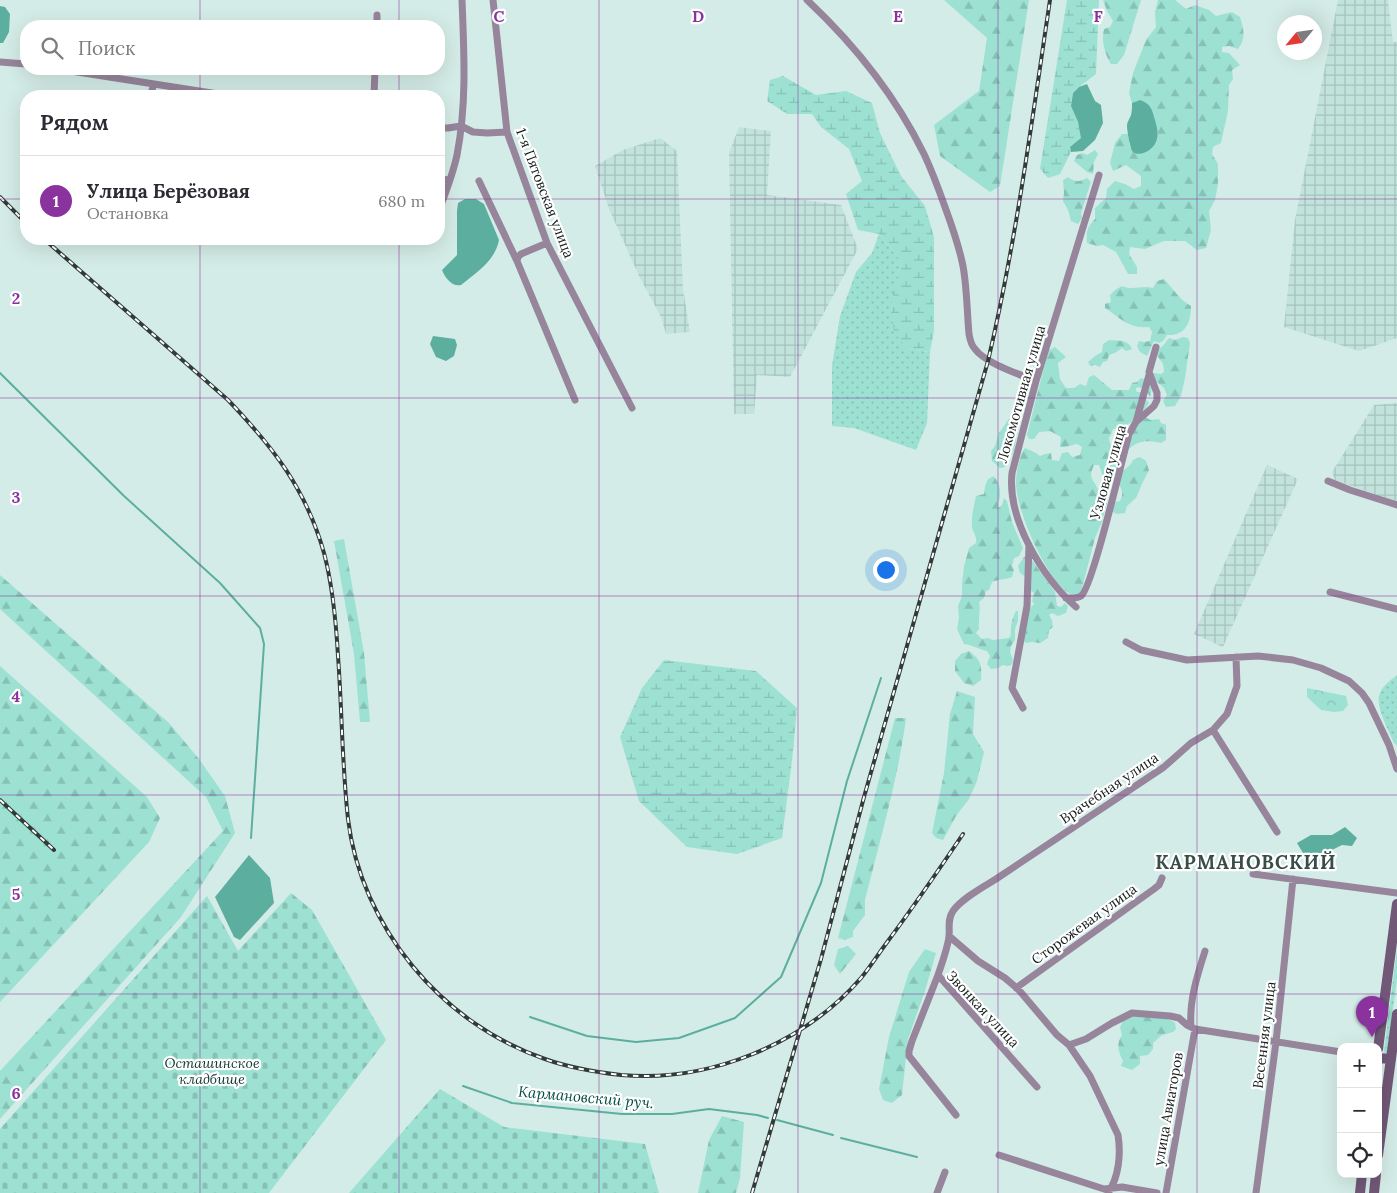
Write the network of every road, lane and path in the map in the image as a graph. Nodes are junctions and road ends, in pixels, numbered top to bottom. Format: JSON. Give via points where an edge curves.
{"nodes":[{"id":1,"x":462,"y":0,"type":"edge"},
{"id":2,"x":493,"y":0,"type":"edge"},
{"id":3,"x":807,"y":0,"type":"edge"},
{"id":4,"x":377,"y":14,"type":"dead end"},
{"id":5,"x":377,"y":20,"type":"edge"},
{"id":6,"x":0,"y":62,"type":"edge"},
{"id":7,"x":20,"y":63,"type":"edge"},
{"id":8,"x":96,"y":75,"type":"edge"},
{"id":9,"x":375,"y":75,"type":"edge"},
{"id":10,"x":154,"y":84,"type":"junction"},
{"id":11,"x":152,"y":90,"type":"edge"},
{"id":12,"x":192,"y":90,"type":"edge"},
{"id":13,"x":374,"y":90,"type":"edge"},
{"id":14,"x":461,"y":126,"type":"junction"},
{"id":15,"x":445,"y":128,"type":"edge"},
{"id":16,"x":507,"y":132,"type":"junction"},
{"id":17,"x":1099,"y":175,"type":"dead end"},
{"id":18,"x":445,"y":179,"type":"edge"},
{"id":19,"x":450,"y":180,"type":"junction"},
{"id":20,"x":479,"y":181,"type":"dead end"},
{"id":21,"x":445,"y":194,"type":"edge"},
{"id":22,"x":547,"y":243,"type":"junction"},
{"id":23,"x":517,"y":261,"type":"junction"},
{"id":24,"x":1156,"y":347,"type":"dead end"},
{"id":25,"x":1150,"y":372,"type":"junction"},
{"id":26,"x":1036,"y":382,"type":"junction"},
{"id":27,"x":575,"y":400,"type":"dead end"},
{"id":28,"x":632,"y":408,"type":"dead end"},
{"id":29,"x":1136,"y":422,"type":"junction"},
{"id":30,"x":1328,"y":481,"type":"dead end"},
{"id":31,"x":1397,"y":505,"type":"edge"},
{"id":32,"x":1029,"y":545,"type":"junction"},
{"id":33,"x":1330,"y":592,"type":"dead end"},
{"id":34,"x":1066,"y":598,"type":"junction"},
{"id":35,"x":1076,"y":607,"type":"dead end"},
{"id":36,"x":1397,"y":609,"type":"edge"},
{"id":37,"x":1126,"y":642,"type":"dead end"},
{"id":38,"x":1236,"y":657,"type":"junction"},
{"id":39,"x":1023,"y":708,"type":"dead end"},
{"id":40,"x":1213,"y":730,"type":"junction"},
{"id":41,"x":1397,"y":769,"type":"edge"},
{"id":42,"x":1277,"y":832,"type":"dead end"},
{"id":43,"x":1252,"y":874,"type":"dead end"},
{"id":44,"x":1162,"y":878,"type":"dead end"},
{"id":45,"x":1293,"y":880,"type":"junction"},
{"id":46,"x":1397,"y":894,"type":"edge"},
{"id":47,"x":1397,"y":904,"type":"edge"},
{"id":48,"x":949,"y":936,"type":"junction"},
{"id":49,"x":1205,"y":952,"type":"dead end"},
{"id":50,"x":938,"y":975,"type":"junction"},
{"id":51,"x":1016,"y":988,"type":"junction"},
{"id":52,"x":1397,"y":1014,"type":"edge"},
{"id":53,"x":1193,"y":1028,"type":"junction"},
{"id":54,"x":1276,"y":1042,"type":"junction"},
{"id":55,"x":1379,"y":1043,"type":"edge"},
{"id":56,"x":1069,"y":1045,"type":"junction"},
{"id":57,"x":1337,"y":1051,"type":"edge"},
{"id":58,"x":1394,"y":1060,"type":"edge"},
{"id":59,"x":1037,"y":1087,"type":"dead end"},
{"id":60,"x":956,"y":1115,"type":"dead end"},
{"id":61,"x":1382,"y":1133,"type":"edge"},
{"id":62,"x":999,"y":1155,"type":"dead end"},
{"id":63,"x":945,"y":1172,"type":"dead end"},
{"id":64,"x":1362,"y":1178,"type":"edge"},
{"id":65,"x":1376,"y":1178,"type":"edge"},
{"id":66,"x":1109,"y":1191,"type":"edge"},
{"id":67,"x":937,"y":1193,"type":"edge"},
{"id":68,"x":1157,"y":1193,"type":"edge"},
{"id":69,"x":1166,"y":1193,"type":"edge"},
{"id":70,"x":1256,"y":1193,"type":"edge"},
{"id":71,"x":1360,"y":1193,"type":"edge"},
{"id":72,"x":1374,"y":1193,"type":"edge"}],
"edges":[{"from":1,"to":14,"type":"street","via":[[464,101]]},
{"from":2,"to":16,"type":"street","name":"1-я Пятовская улица"},
{"from":3,"to":26,"type":"street","via":[[858,52],[878,78],[924,154],[952,226],[963,266],[969,334],[975,350],[982,357]]},
{"from":4,"to":5,"type":"street"},
{"from":6,"to":7,"type":"street"},
{"from":8,"to":10,"type":"street"},
{"from":9,"to":13,"type":"street"},
{"from":10,"to":11,"type":"street"},
{"from":10,"to":12,"type":"street"},
{"from":14,"to":15,"type":"street"},
{"from":14,"to":16,"type":"street","via":[[473,132]]},
{"from":14,"to":19,"type":"street"},
{"from":16,"to":22,"type":"street","name":"1-я Пятовская улица"},
{"from":17,"to":26,"type":"street","name":"Локомотивная улица"},
{"from":18,"to":19,"type":"street"},
{"from":19,"to":21,"type":"street"},
{"from":20,"to":23,"type":"street"},
{"from":22,"to":23,"type":"street","via":[[521,254]]},
{"from":22,"to":28,"type":"street","name":"1-я Пятовская улица"},
{"from":23,"to":27,"type":"street"},
{"from":24,"to":25,"type":"street","name":"Узловая улица"},
{"from":25,"to":29,"type":"street"},
{"from":25,"to":29,"type":"street","name":"Узловая улица","via":[[1157,400]]},
{"from":26,"to":32,"type":"street","name":"Локомотивная улица","via":[[1010,484],[1018,520]]},
{"from":29,"to":34,"type":"street","name":"Узловая улица","via":[[1129,434],[1086,590],[1077,598]]},
{"from":30,"to":31,"type":"street"},
{"from":32,"to":34,"type":"street","name":"Локомотивная улица"},
{"from":32,"to":39,"type":"street","via":[[1027,606],[1012,688]]},
{"from":33,"to":36,"type":"street"},
{"from":34,"to":35,"type":"street","name":"Локомотивная улица"},
{"from":37,"to":38,"type":"street","via":[[1141,650],[1187,660]]},
{"from":38,"to":40,"type":"street","name":"Врачебная улица","via":[[1236,686],[1227,714]]},
{"from":38,"to":41,"type":"street","via":[[1293,660],[1349,681],[1369,703]]},
{"from":40,"to":42,"type":"street"},
{"from":40,"to":48,"type":"street","name":"Врачебная улица","via":[[1191,743],[1164,767],[972,894],[953,910],[949,918]]},
{"from":43,"to":45,"type":"street"},
{"from":44,"to":51,"type":"street","name":"Сторожевая улица","via":[[1154,889]]},
{"from":45,"to":46,"type":"street"},
{"from":45,"to":54,"type":"street","name":"Весенняя улица"},
{"from":47,"to":55,"type":"main road"},
{"from":48,"to":50,"type":"street"},
{"from":48,"to":51,"type":"street","via":[[978,962]]},
{"from":49,"to":53,"type":"street","name":"улица Авиаторов","via":[[1191,1009]]},
{"from":50,"to":59,"type":"street","name":"Звонкая улица"},
{"from":50,"to":60,"type":"street","name":"Звонкая улица","via":[[908,1051]]},
{"from":51,"to":56,"type":"street"},
{"from":52,"to":58,"type":"main road"},
{"from":53,"to":54,"type":"street"},
{"from":53,"to":56,"type":"street","via":[[1180,1018],[1132,1013]]},
{"from":53,"to":69,"type":"street","name":"улица Авиаторов"},
{"from":54,"to":57,"type":"street"},
{"from":54,"to":70,"type":"street","name":"Весенняя улица"},
{"from":56,"to":66,"type":"street","via":[[1090,1076],[1118,1135],[1117,1173]]},
{"from":58,"to":61,"type":"main road"},
{"from":62,"to":66,"type":"street"},
{"from":63,"to":67,"type":"street"},
{"from":64,"to":71,"type":"main road"},
{"from":65,"to":72,"type":"main road"},
{"from":66,"to":68,"type":"street","via":[[1122,1187]]}]}
